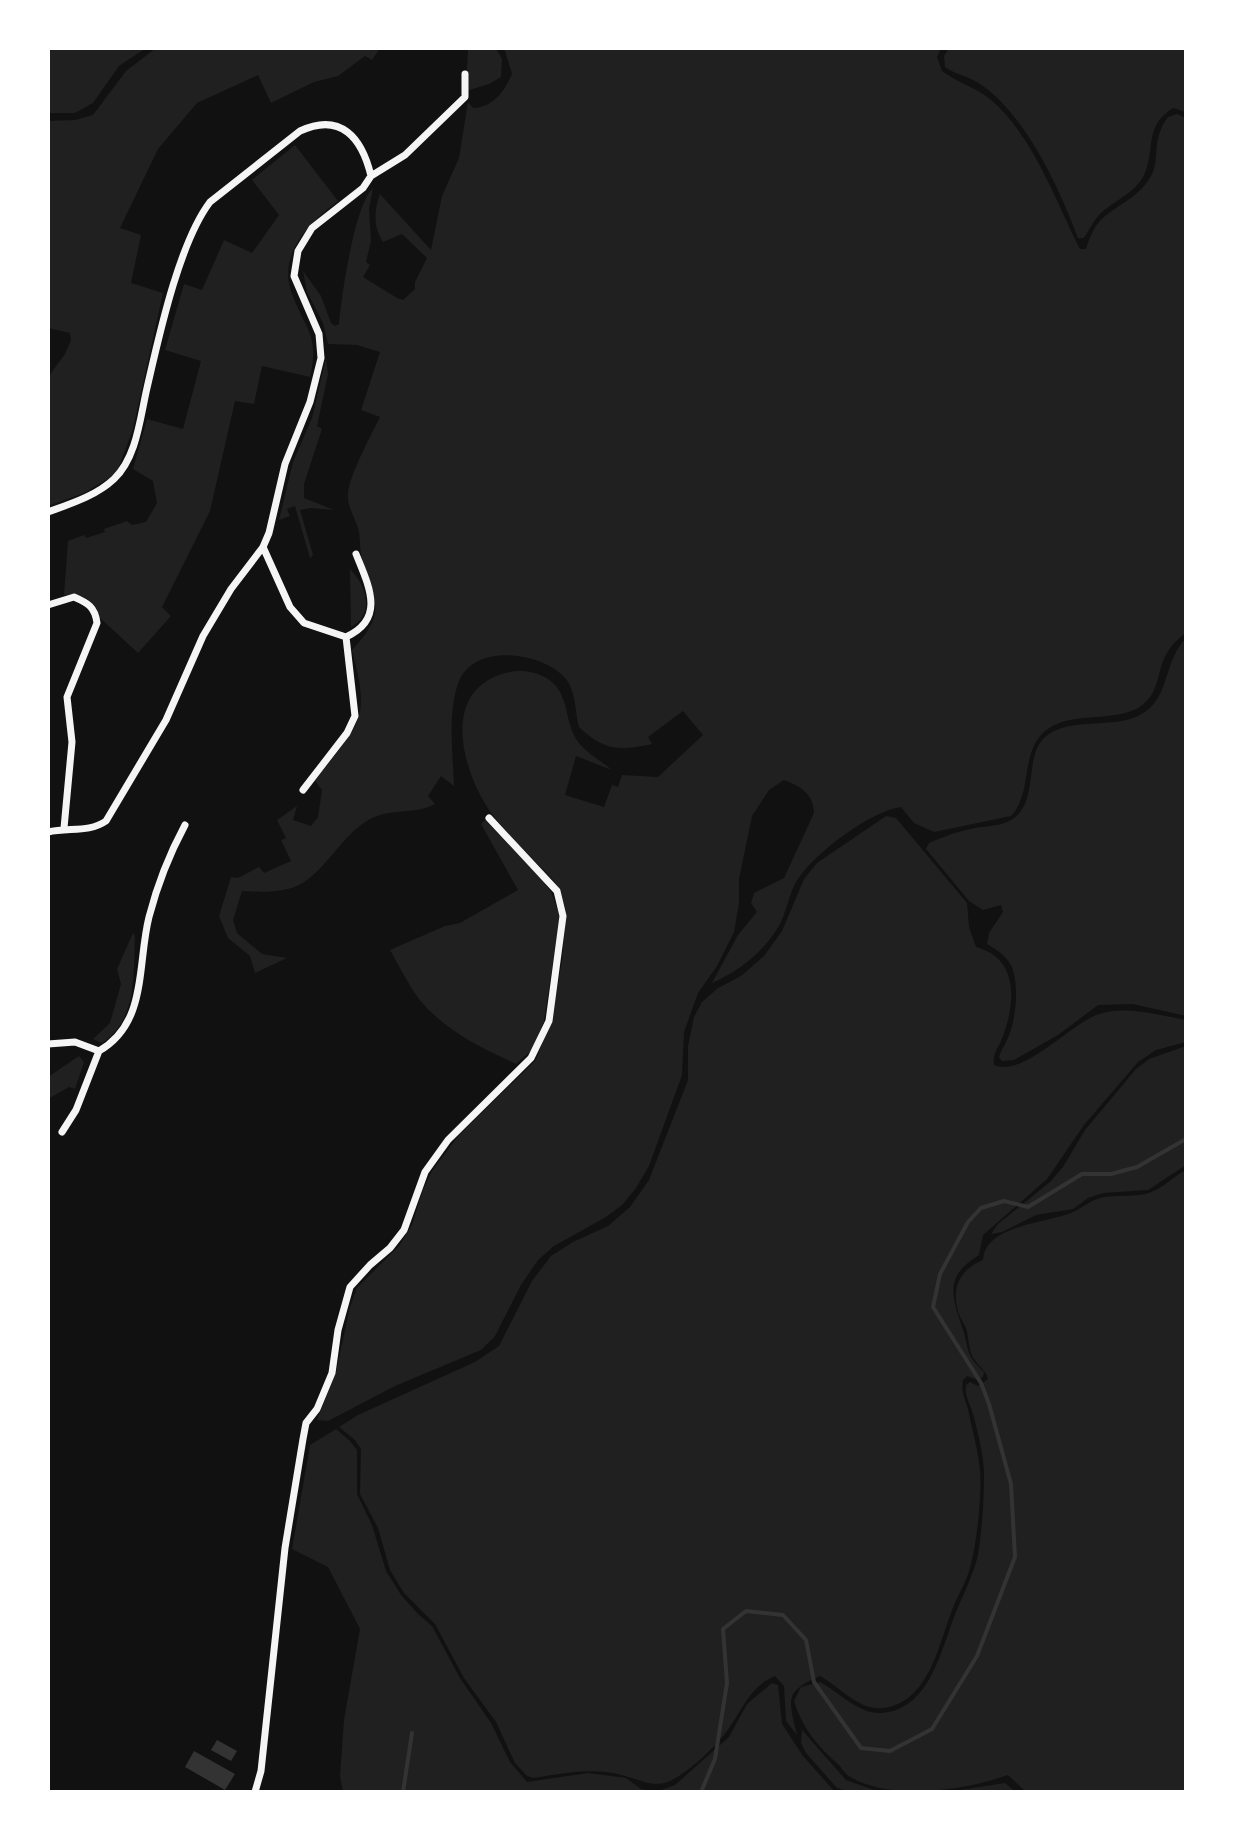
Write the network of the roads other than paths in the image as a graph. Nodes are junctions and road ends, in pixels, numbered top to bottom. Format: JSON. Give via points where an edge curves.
{"nodes":[{"id":1,"x":465,"y":74,"type":"dead end"},
{"id":2,"x":371,"y":176,"type":"junction"},
{"id":3,"x":48,"y":512,"type":"edge"},
{"id":4,"x":263,"y":547,"type":"junction"},
{"id":5,"x":356,"y":554,"type":"dead end"},
{"id":6,"x":48,"y":605,"type":"edge"},
{"id":7,"x":346,"y":637,"type":"junction"},
{"id":8,"x":303,"y":790,"type":"dead end"},
{"id":9,"x":489,"y":818,"type":"dead end"},
{"id":10,"x":185,"y":825,"type":"dead end"},
{"id":11,"x":64,"y":828,"type":"junction"},
{"id":12,"x":48,"y":832,"type":"edge"},
{"id":13,"x":48,"y":1044,"type":"edge"},
{"id":14,"x":99,"y":1051,"type":"junction"},
{"id":15,"x":62,"y":1132,"type":"dead end"},
{"id":16,"x":255,"y":1792,"type":"edge"}],
"edges":[{"from":1,"to":2,"type":"street","via":[[465,97],[405,155]]},
{"from":2,"to":3,"type":"street","via":[[367,158],[341,127],[311,126],[210,202],[186,248],[127,462],[101,489]]},
{"from":2,"to":4,"type":"street","via":[[312,228],[298,251],[294,276],[319,334],[321,358]]},
{"from":4,"to":7,"type":"street","via":[[290,607],[304,623]]},
{"from":4,"to":11,"type":"street","via":[[203,636],[166,720],[106,821],[95,828]]},
{"from":5,"to":7,"type":"street","via":[[372,596],[361,630]]},
{"from":6,"to":11,"type":"street","via":[[74,597],[95,611],[97,623],[67,697],[72,742]]},
{"from":7,"to":8,"type":"street","via":[[355,716]]},
{"from":9,"to":16,"type":"street","via":[[557,891],[563,916],[549,1021],[531,1058],[448,1140],[425,1172],[404,1230],[350,1287],[332,1373],[306,1423]]},
{"from":10,"to":14,"type":"street","via":[[149,916],[141,985],[128,1024]]},
{"from":11,"to":12,"type":"street"},
{"from":13,"to":14,"type":"street","via":[[75,1042]]},
{"from":14,"to":15,"type":"street"}]}
